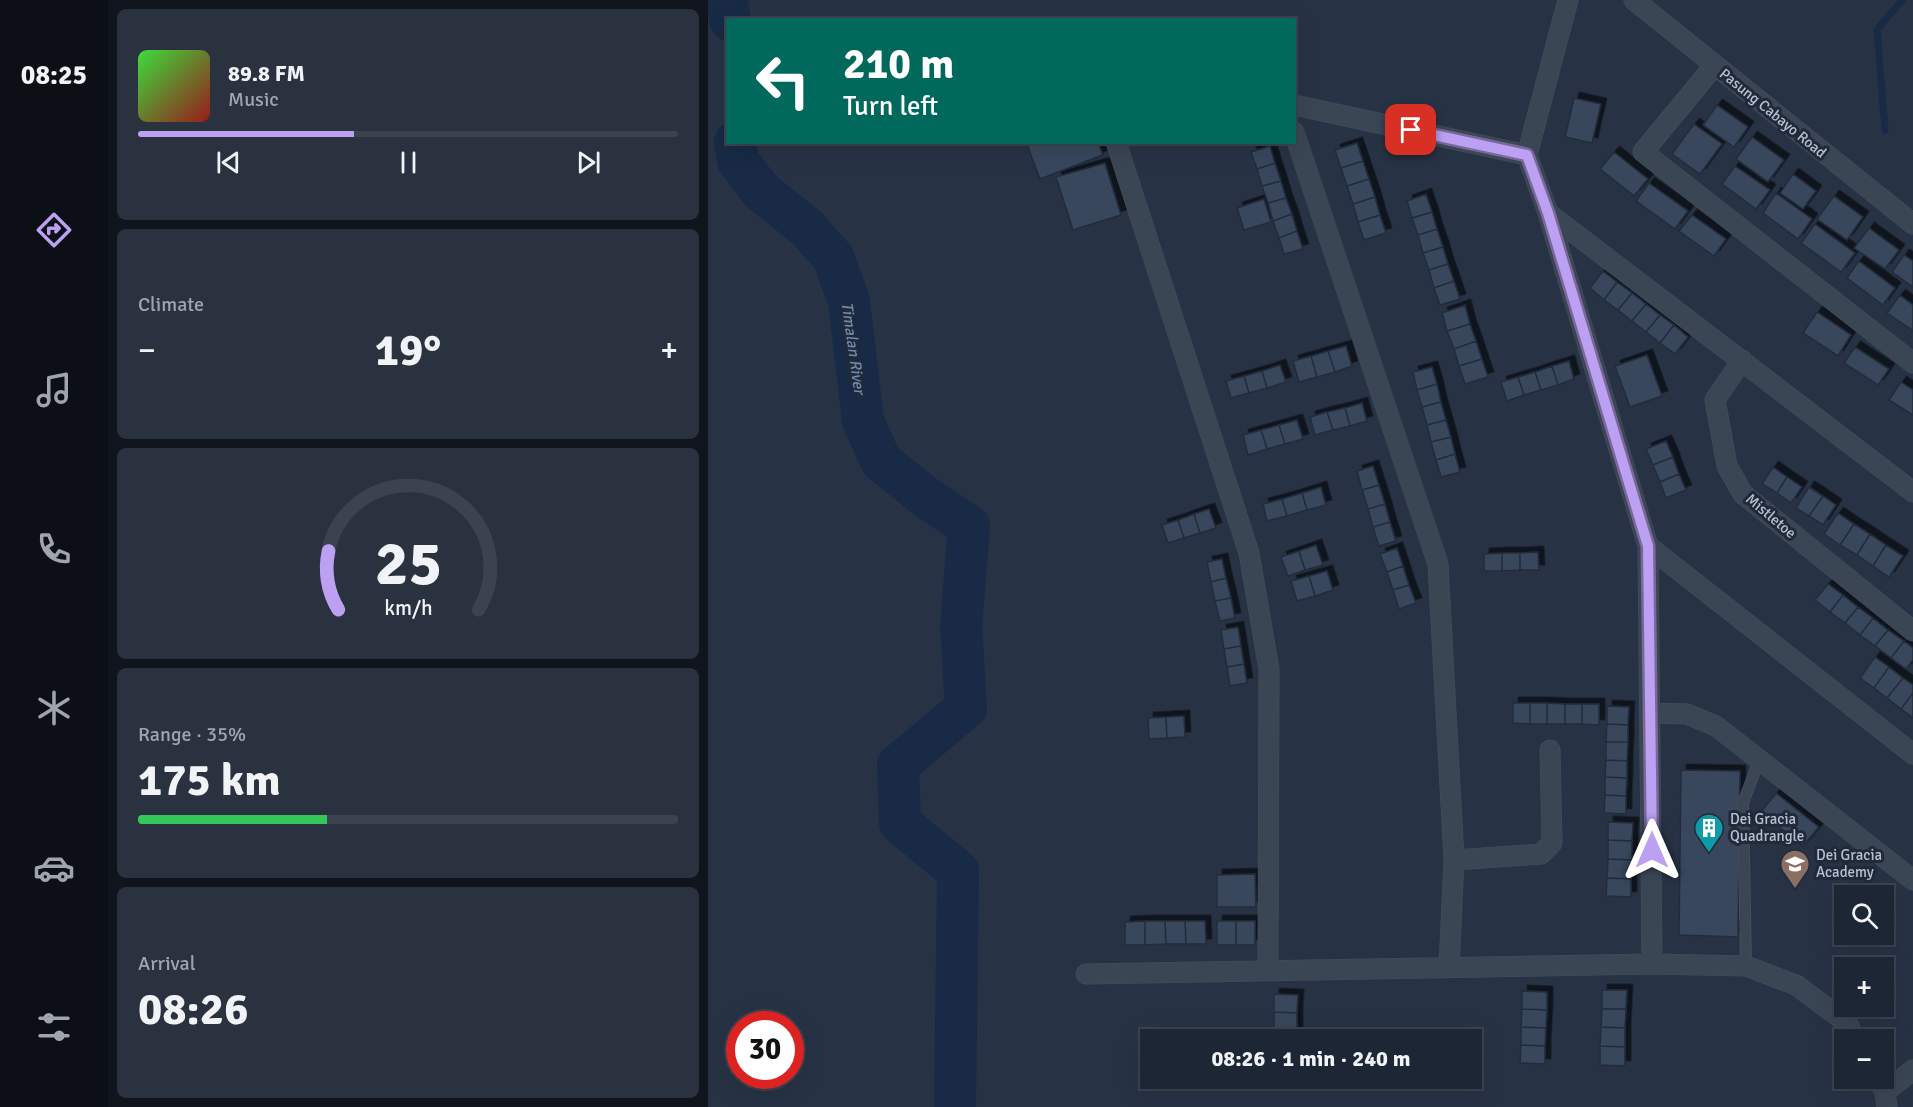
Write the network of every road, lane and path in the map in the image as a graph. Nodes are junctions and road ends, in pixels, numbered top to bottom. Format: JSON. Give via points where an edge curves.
{"nodes":[{"id":1,"x":1568,"y":0,"type":"edge"},
{"id":2,"x":1634,"y":0,"type":"edge"},
{"id":3,"x":1714,"y":66,"type":"junction"},
{"id":4,"x":1296,"y":105,"type":"edge"},
{"id":5,"x":1296,"y":138,"type":"edge"},
{"id":6,"x":1117,"y":144,"type":"edge"},
{"id":7,"x":1527,"y":155,"type":"junction"},
{"id":8,"x":1548,"y":213,"type":"junction"},
{"id":9,"x":1913,"y":224,"type":"edge"},
{"id":10,"x":1742,"y":360,"type":"junction"},
{"id":11,"x":1913,"y":363,"type":"edge"},
{"id":12,"x":1913,"y":492,"type":"edge"},
{"id":13,"x":1648,"y":546,"type":"junction"},
{"id":14,"x":1913,"y":631,"type":"edge"},
{"id":15,"x":1651,"y":713,"type":"junction"},
{"id":16,"x":1550,"y":750,"type":"dead end"},
{"id":17,"x":1913,"y":754,"type":"edge"},
{"id":18,"x":1760,"y":758,"type":"junction"},
{"id":19,"x":1454,"y":860,"type":"junction"},
{"id":20,"x":1913,"y":880,"type":"edge"},
{"id":21,"x":1652,"y":964,"type":"junction"},
{"id":22,"x":1746,"y":966,"type":"junction"},
{"id":23,"x":1449,"y":967,"type":"junction"},
{"id":24,"x":1268,"y":969,"type":"junction"},
{"id":25,"x":1086,"y":974,"type":"dead end"},
{"id":26,"x":1850,"y":1029,"type":"edge"},
{"id":27,"x":1913,"y":1070,"type":"edge"},
{"id":28,"x":1883,"y":1092,"type":"edge"}],
"edges":[{"from":1,"to":7,"type":"street"},
{"from":2,"to":3,"type":"street","name":"Pasung Cabayo Road"},
{"from":3,"to":9,"type":"street","name":"Pasung Cabayo Road"},
{"from":3,"to":11,"type":"street","via":[[1643,152]]},
{"from":4,"to":7,"type":"street"},
{"from":5,"to":19,"type":"street","via":[[1438,564]]},
{"from":6,"to":24,"type":"street","via":[[1249,553],[1269,669]]},
{"from":7,"to":8,"type":"street"},
{"from":8,"to":10,"type":"street"},
{"from":8,"to":13,"type":"street"},
{"from":10,"to":12,"type":"street"},
{"from":10,"to":14,"type":"street","name":"Mistletoe","via":[[1715,400],[1727,465],[1743,494]]},
{"from":13,"to":15,"type":"street"},
{"from":13,"to":17,"type":"street"},
{"from":15,"to":18,"type":"street","via":[[1687,714],[1716,726]]},
{"from":15,"to":21,"type":"street"},
{"from":16,"to":19,"type":"street","via":[[1552,843],[1541,854]]},
{"from":18,"to":20,"type":"street"},
{"from":18,"to":22,"type":"lane","via":[[1743,803]]},
{"from":19,"to":23,"type":"street"},
{"from":21,"to":22,"type":"street"},
{"from":21,"to":23,"type":"street"},
{"from":22,"to":26,"type":"street","via":[[1796,985]]},
{"from":23,"to":24,"type":"street"},
{"from":24,"to":25,"type":"street"},
{"from":27,"to":28,"type":"street"}]}
